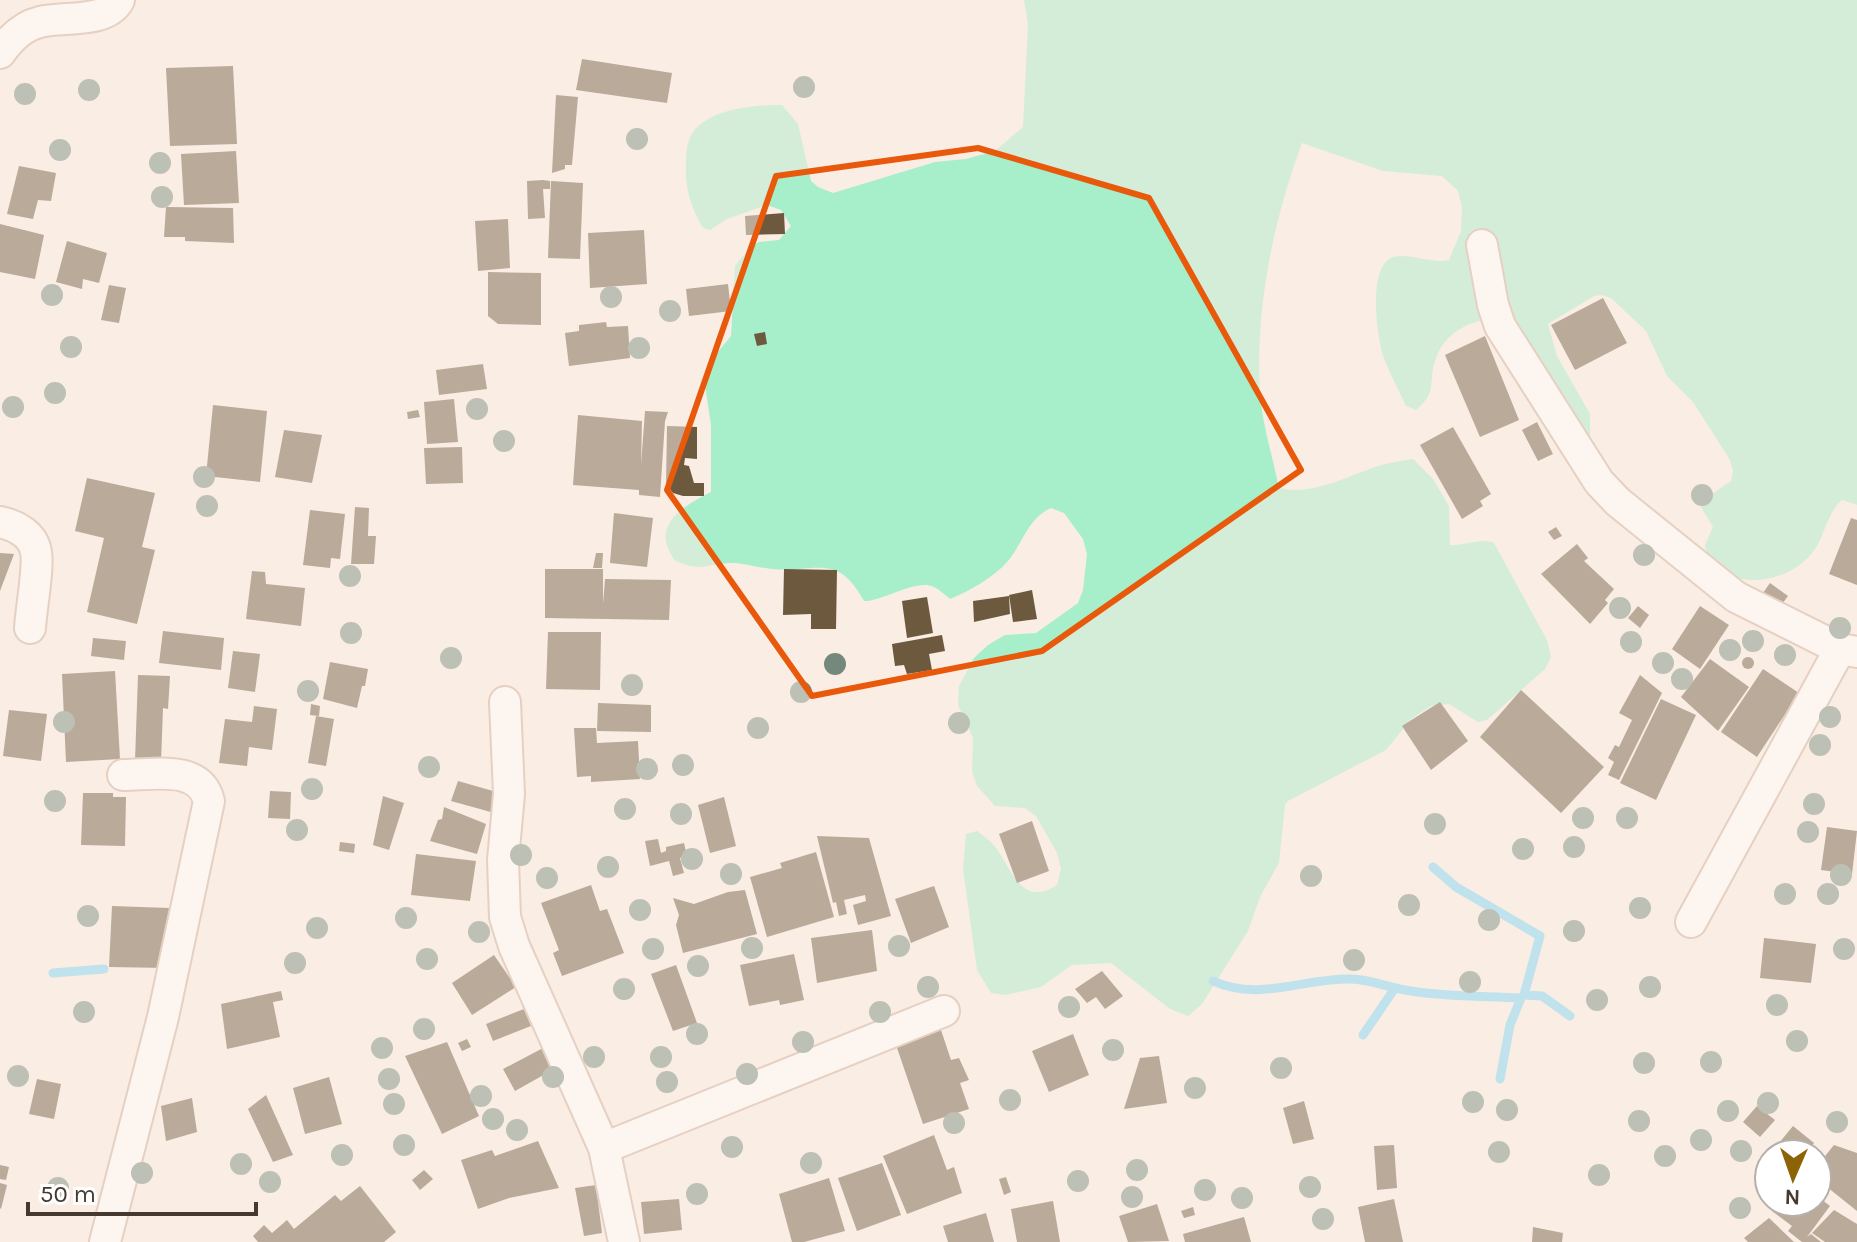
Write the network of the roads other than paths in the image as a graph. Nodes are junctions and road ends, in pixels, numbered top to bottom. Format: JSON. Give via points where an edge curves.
{"nodes":[{"id":1,"x":119,"y":0,"type":"edge"},
{"id":2,"x":0,"y":53,"type":"edge"},
{"id":3,"x":1482,"y":245,"type":"dead end"},
{"id":4,"x":0,"y":522,"type":"edge"},
{"id":5,"x":30,"y":628,"type":"dead end"},
{"id":6,"x":1849,"y":651,"type":"edge"},
{"id":7,"x":505,"y":702,"type":"dead end"},
{"id":8,"x":123,"y":775,"type":"dead end"},
{"id":9,"x":1691,"y":922,"type":"dead end"},
{"id":10,"x":944,"y":1011,"type":"dead end"},
{"id":11,"x":604,"y":1148,"type":"junction"},
{"id":12,"x":105,"y":1242,"type":"edge"},
{"id":13,"x":624,"y":1242,"type":"edge"}],
"edges":[{"from":1,"to":2,"type":"street","via":[[103,14],[39,22],[20,31]]},
{"from":3,"to":6,"type":"street","via":[[1500,326],[1599,482],[1736,597]]},
{"from":4,"to":5,"type":"street","via":[[15,525],[36,552]]},
{"from":6,"to":9,"type":"street"},
{"from":7,"to":11,"type":"street","via":[[505,917]]},
{"from":8,"to":12,"type":"street","via":[[184,775],[196,779],[209,801],[163,1017]]},
{"from":10,"to":11,"type":"street"},
{"from":11,"to":13,"type":"street"}]}
